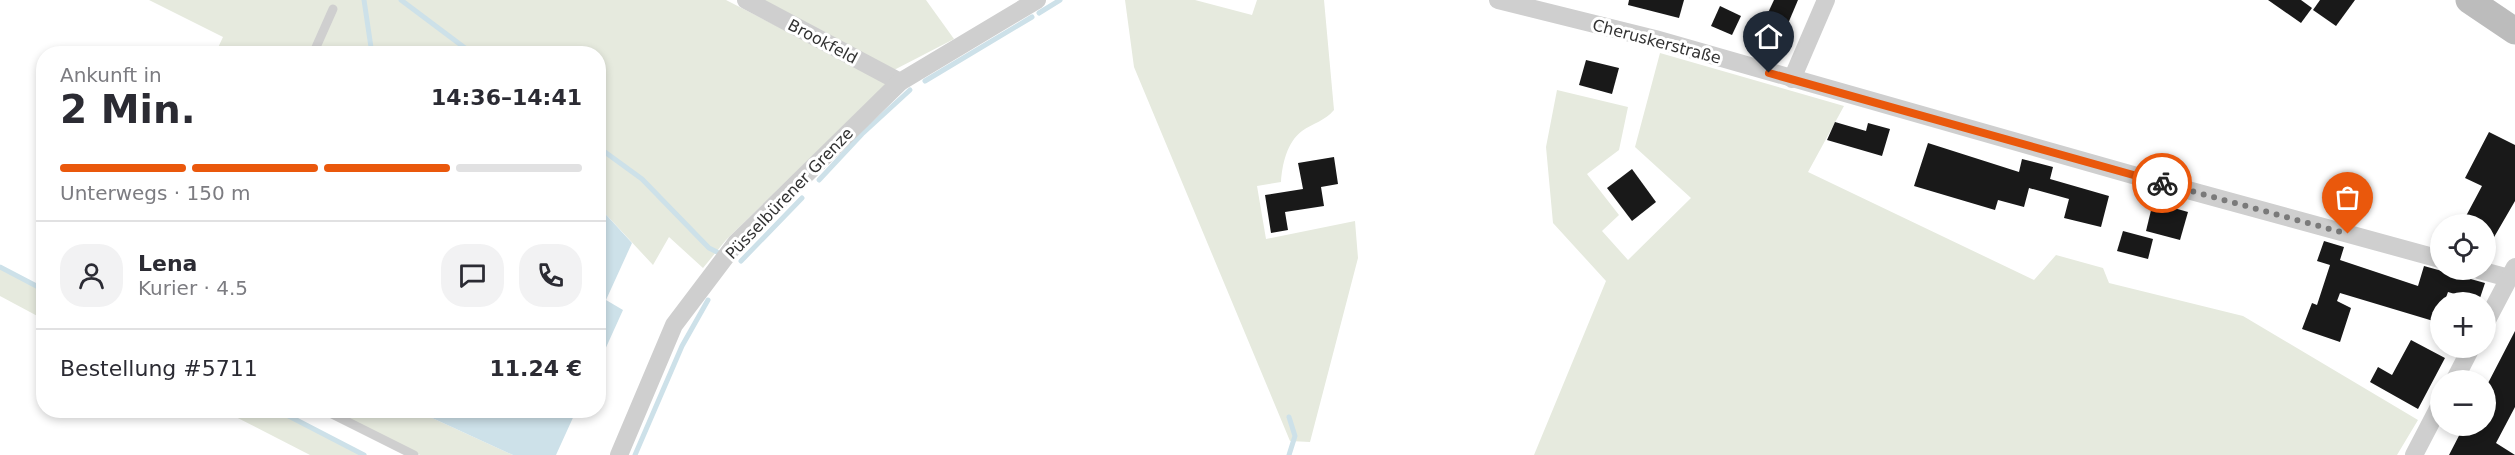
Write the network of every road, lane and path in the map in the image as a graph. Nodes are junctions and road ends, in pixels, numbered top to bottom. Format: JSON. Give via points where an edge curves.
{"nodes":[{"id":1,"x":747,"y":0,"type":"edge"},
{"id":2,"x":1036,"y":0,"type":"edge"},
{"id":3,"x":1498,"y":0,"type":"edge"},
{"id":4,"x":1826,"y":0,"type":"edge"},
{"id":5,"x":2469,"y":0,"type":"edge"},
{"id":6,"x":333,"y":9,"type":"dead end"},
{"id":7,"x":2515,"y":31,"type":"edge"},
{"id":8,"x":317,"y":46,"type":"edge"},
{"id":9,"x":1792,"y":79,"type":"junction"},
{"id":10,"x":900,"y":82,"type":"junction"},
{"id":11,"x":2430,"y":256,"type":"edge"},
{"id":12,"x":2496,"y":272,"type":"edge"},
{"id":13,"x":2512,"y":273,"type":"edge"},
{"id":14,"x":2496,"y":303,"type":"edge"},
{"id":15,"x":340,"y":418,"type":"edge"},
{"id":16,"x":2430,"y":424,"type":"edge"},
{"id":17,"x":414,"y":455,"type":"edge"},
{"id":18,"x":619,"y":455,"type":"edge"},
{"id":19,"x":2414,"y":455,"type":"edge"}],
"edges":[{"from":1,"to":10,"type":"street","name":"Brookfeld"},
{"from":2,"to":10,"type":"street","name":"Püsselbürener Grenze"},
{"from":3,"to":9,"type":"street","name":"Cheruskerstraße","via":[[1655,39]]},
{"from":4,"to":9,"type":"street"},
{"from":5,"to":7,"type":"main road"},
{"from":6,"to":8,"type":"lane"},
{"from":9,"to":11,"type":"street","name":"Cheruskerstraße"},
{"from":10,"to":18,"type":"street","name":"Püsselbürener Grenze","via":[[736,243],[674,325]]},
{"from":12,"to":13,"type":"street"},
{"from":13,"to":14,"type":"street"},
{"from":15,"to":17,"type":"lane"},
{"from":16,"to":19,"type":"street"}]}
